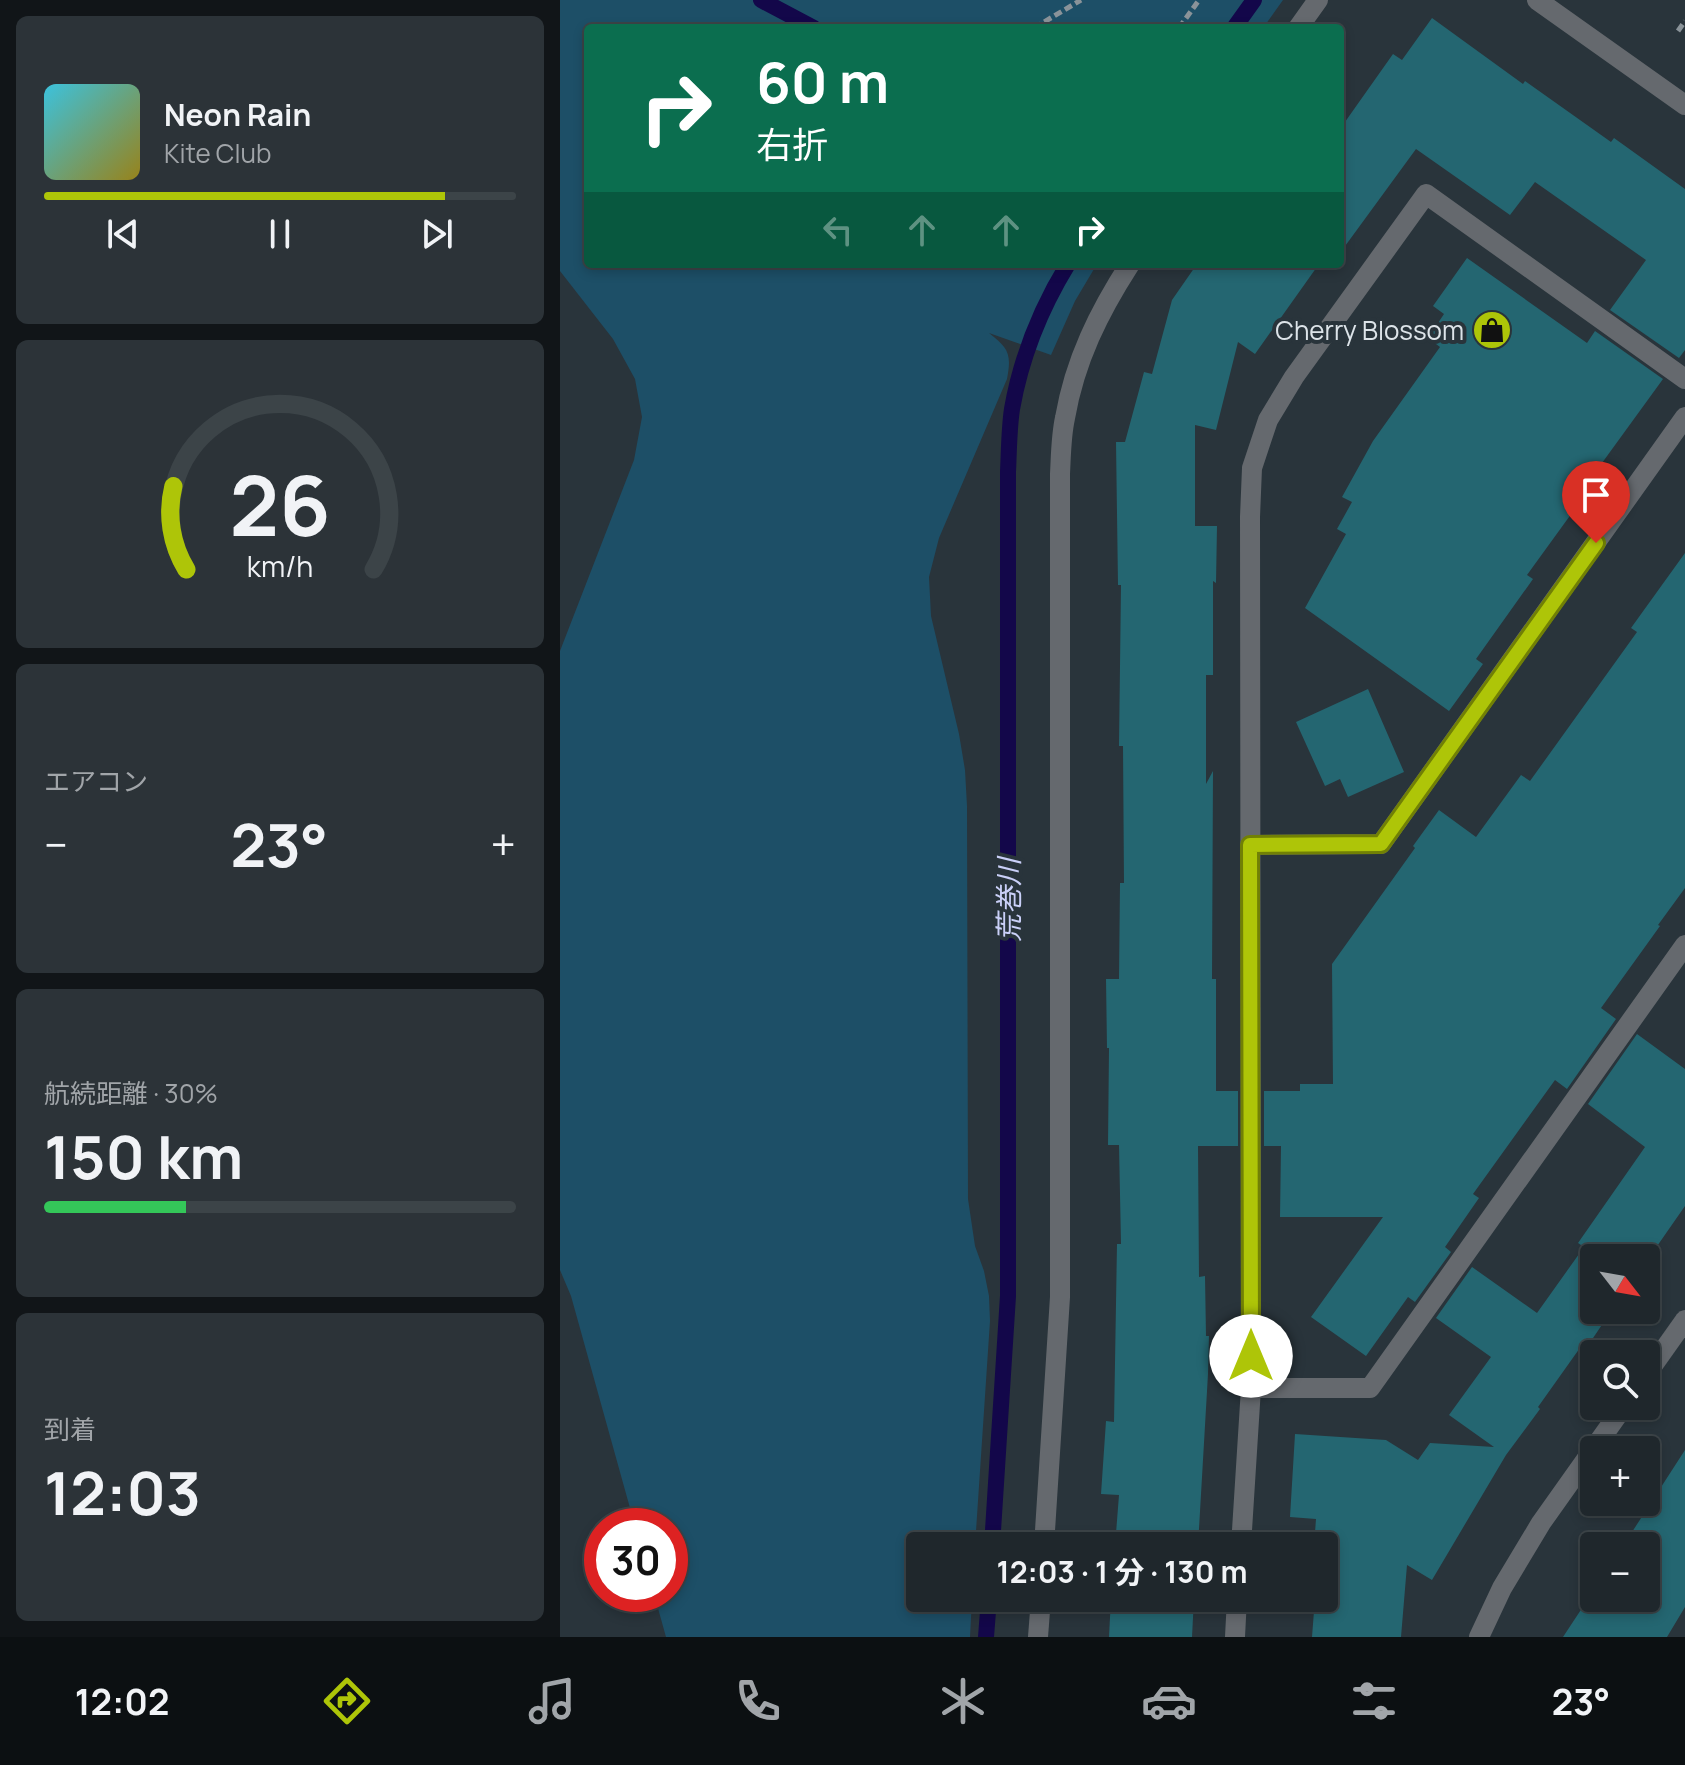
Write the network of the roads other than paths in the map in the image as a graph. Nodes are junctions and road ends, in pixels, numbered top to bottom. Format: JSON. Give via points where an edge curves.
{"nodes":[{"id":1,"x":1318,"y":0,"type":"edge"},
{"id":2,"x":1537,"y":0,"type":"edge"},
{"id":3,"x":1301,"y":24,"type":"edge"},
{"id":4,"x":1685,"y":105,"type":"edge"},
{"id":5,"x":1128,"y":268,"type":"edge"},
{"id":6,"x":1685,"y":379,"type":"edge"},
{"id":7,"x":1685,"y":417,"type":"edge"},
{"id":8,"x":1250,"y":845,"type":"junction"},
{"id":9,"x":1685,"y":945,"type":"edge"},
{"id":10,"x":1685,"y":1320,"type":"edge"},
{"id":11,"x":1660,"y":1355,"type":"edge"},
{"id":12,"x":1251,"y":1388,"type":"junction"},
{"id":13,"x":1614,"y":1420,"type":"edge"},
{"id":14,"x":1045,"y":1532,"type":"edge"},
{"id":15,"x":1242,"y":1532,"type":"edge"},
{"id":16,"x":1040,"y":1612,"type":"edge"},
{"id":17,"x":1236,"y":1612,"type":"edge"},
{"id":18,"x":1038,"y":1637,"type":"edge"},
{"id":19,"x":1235,"y":1637,"type":"edge"},
{"id":20,"x":1479,"y":1637,"type":"edge"}],
"edges":[{"from":1,"to":3,"type":"street"},
{"from":2,"to":4,"type":"street"},
{"from":5,"to":14,"type":"street","via":[[1100,313],[1078,365],[1064,419],[1060,474],[1060,1297]]},
{"from":6,"to":8,"type":"street","via":[[1426,194],[1288,388],[1268,420],[1252,468]]},
{"from":7,"to":8,"type":"street","via":[[1381,844]]},
{"from":8,"to":12,"type":"street"},
{"from":9,"to":12,"type":"street","via":[[1370,1388]]},
{"from":10,"to":11,"type":"street"},
{"from":12,"to":15,"type":"street"},
{"from":13,"to":20,"type":"street","via":[[1541,1523]]},
{"from":16,"to":18,"type":"street"},
{"from":17,"to":19,"type":"street"}]}
